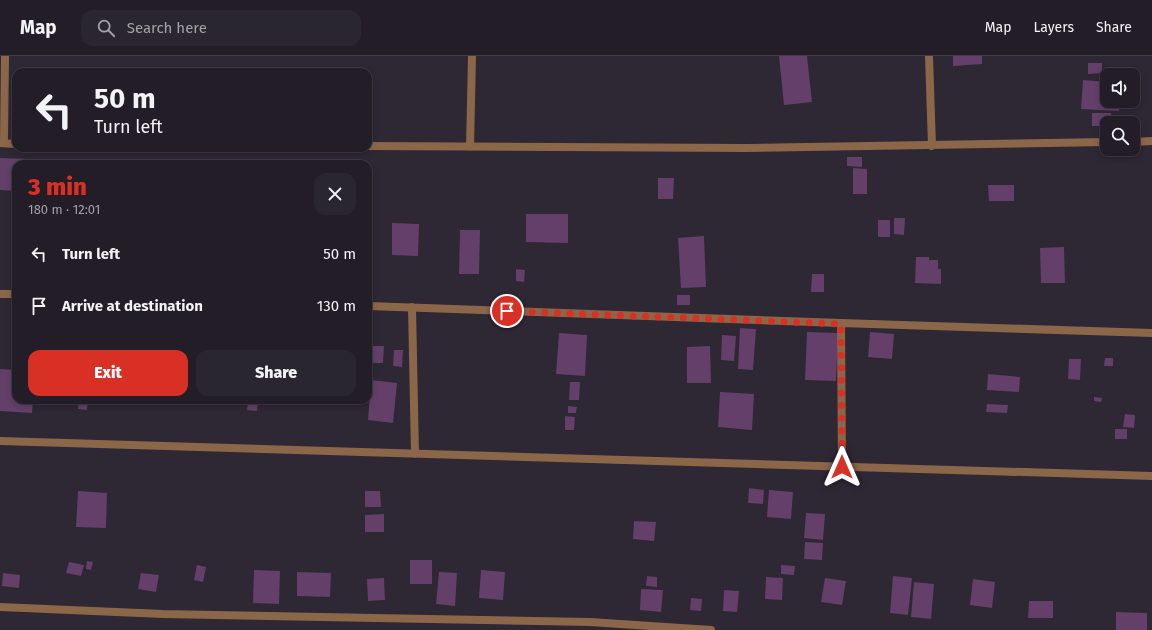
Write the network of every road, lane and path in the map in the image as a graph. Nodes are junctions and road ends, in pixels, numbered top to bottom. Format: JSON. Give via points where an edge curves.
{"nodes":[{"id":1,"x":5,"y":56,"type":"edge"},
{"id":2,"x":472,"y":56,"type":"edge"},
{"id":3,"x":929,"y":56,"type":"edge"},
{"id":4,"x":1152,"y":141,"type":"edge"},
{"id":5,"x":1100,"y":142,"type":"edge"},
{"id":6,"x":1140,"y":142,"type":"edge"},
{"id":7,"x":2,"y":143,"type":"edge"},
{"id":8,"x":12,"y":144,"type":"edge"},
{"id":9,"x":372,"y":146,"type":"edge"},
{"id":10,"x":932,"y":146,"type":"junction"},
{"id":11,"x":470,"y":147,"type":"junction"},
{"id":12,"x":0,"y":294,"type":"edge"},
{"id":13,"x":12,"y":294,"type":"edge"},
{"id":14,"x":372,"y":306,"type":"edge"},
{"id":15,"x":412,"y":307,"type":"junction"},
{"id":16,"x":841,"y":324,"type":"junction"},
{"id":17,"x":1152,"y":333,"type":"edge"},
{"id":18,"x":0,"y":441,"type":"edge"},
{"id":19,"x":415,"y":454,"type":"junction"},
{"id":20,"x":842,"y":467,"type":"junction"},
{"id":21,"x":1152,"y":476,"type":"edge"},
{"id":22,"x":0,"y":607,"type":"edge"},
{"id":23,"x":711,"y":630,"type":"edge"}],
"edges":[{"from":1,"to":7,"type":"street"},
{"from":2,"to":11,"type":"street"},
{"from":3,"to":10,"type":"street"},
{"from":4,"to":6,"type":"street"},
{"from":5,"to":10,"type":"street"},
{"from":7,"to":8,"type":"street"},
{"from":9,"to":11,"type":"street"},
{"from":10,"to":11,"type":"street"},
{"from":12,"to":13,"type":"street"},
{"from":14,"to":15,"type":"street"},
{"from":15,"to":16,"type":"street"},
{"from":15,"to":19,"type":"street"},
{"from":16,"to":17,"type":"street"},
{"from":16,"to":20,"type":"street"},
{"from":18,"to":19,"type":"street"},
{"from":19,"to":20,"type":"street"},
{"from":20,"to":21,"type":"street"},
{"from":22,"to":23,"type":"street","via":[[163,614],[590,622]]}]}
